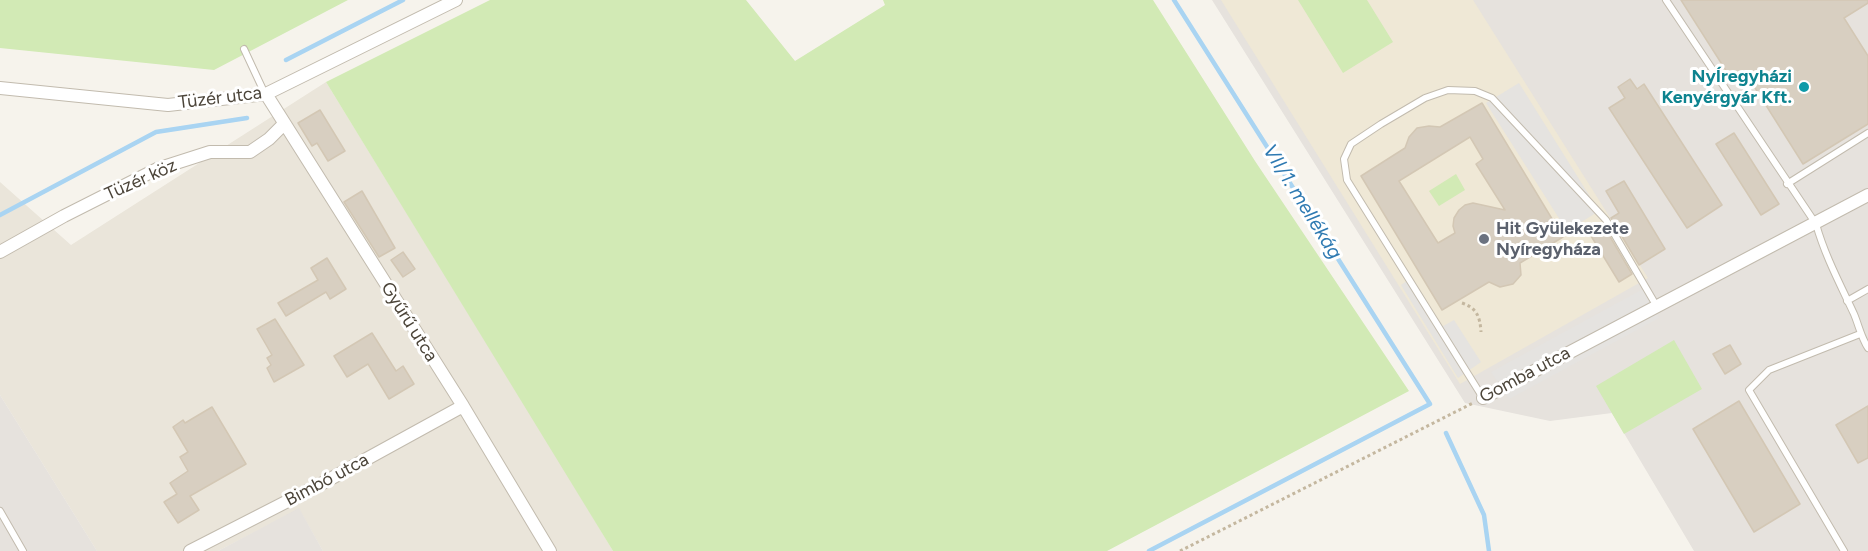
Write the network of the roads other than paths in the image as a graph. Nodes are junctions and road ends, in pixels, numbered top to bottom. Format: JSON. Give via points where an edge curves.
{"nodes":[{"id":1,"x":456,"y":0,"type":"edge"},
{"id":2,"x":1666,"y":0,"type":"edge"},
{"id":3,"x":244,"y":50,"type":"dead end"},
{"id":4,"x":0,"y":88,"type":"edge"},
{"id":5,"x":266,"y":94,"type":"junction"},
{"id":6,"x":284,"y":124,"type":"junction"},
{"id":7,"x":1868,"y":133,"type":"edge"},
{"id":8,"x":1787,"y":184,"type":"junction"},
{"id":9,"x":1868,"y":195,"type":"edge"},
{"id":10,"x":1816,"y":224,"type":"junction"},
{"id":11,"x":0,"y":252,"type":"edge"},
{"id":12,"x":1868,"y":289,"type":"edge"},
{"id":13,"x":1847,"y":301,"type":"junction"},
{"id":14,"x":1656,"y":305,"type":"junction"},
{"id":15,"x":1860,"y":334,"type":"junction"},
{"id":16,"x":1868,"y":348,"type":"edge"},
{"id":17,"x":1483,"y":398,"type":"joint"},
{"id":18,"x":463,"y":406,"type":"junction"},
{"id":19,"x":0,"y":511,"type":"edge"},
{"id":20,"x":3,"y":522,"type":"edge"},
{"id":21,"x":24,"y":551,"type":"edge"},
{"id":22,"x":190,"y":551,"type":"edge"},
{"id":23,"x":550,"y":551,"type":"edge"},
{"id":24,"x":1844,"y":551,"type":"edge"}],
"edges":[{"from":1,"to":5,"type":"street","name":"Tüzér utca"},
{"from":2,"to":8,"type":"lane"},
{"from":3,"to":5,"type":"lane"},
{"from":4,"to":5,"type":"street","name":"Tüzér utca","via":[[168,105]]},
{"from":5,"to":6,"type":"street","name":"Gyűrű utca"},
{"from":6,"to":11,"type":"street","name":"Tüzér köz","via":[[250,152],[210,152],[157,169]]},
{"from":6,"to":18,"type":"street","name":"Gyűrű utca"},
{"from":7,"to":8,"type":"lane"},
{"from":8,"to":10,"type":"lane"},
{"from":9,"to":10,"type":"street","name":"Gomba utca"},
{"from":10,"to":13,"type":"lane","via":[[1822,248]]},
{"from":10,"to":14,"type":"street","name":"Gomba utca"},
{"from":12,"to":13,"type":"lane"},
{"from":13,"to":15,"type":"lane"},
{"from":14,"to":17,"type":"street","name":"Gomba utca"},
{"from":14,"to":17,"type":"lane","via":[[1606,220],[1492,98],[1475,91],[1448,90],[1425,98],[1351,144],[1344,159],[1347,180]]},
{"from":15,"to":16,"type":"lane"},
{"from":15,"to":24,"type":"lane","via":[[1769,370],[1749,390]]},
{"from":18,"to":22,"type":"street","name":"Bimbó utca"},
{"from":18,"to":23,"type":"street","name":"Gyűrű utca"},
{"from":19,"to":20,"type":"lane"},
{"from":20,"to":21,"type":"lane"}]}
